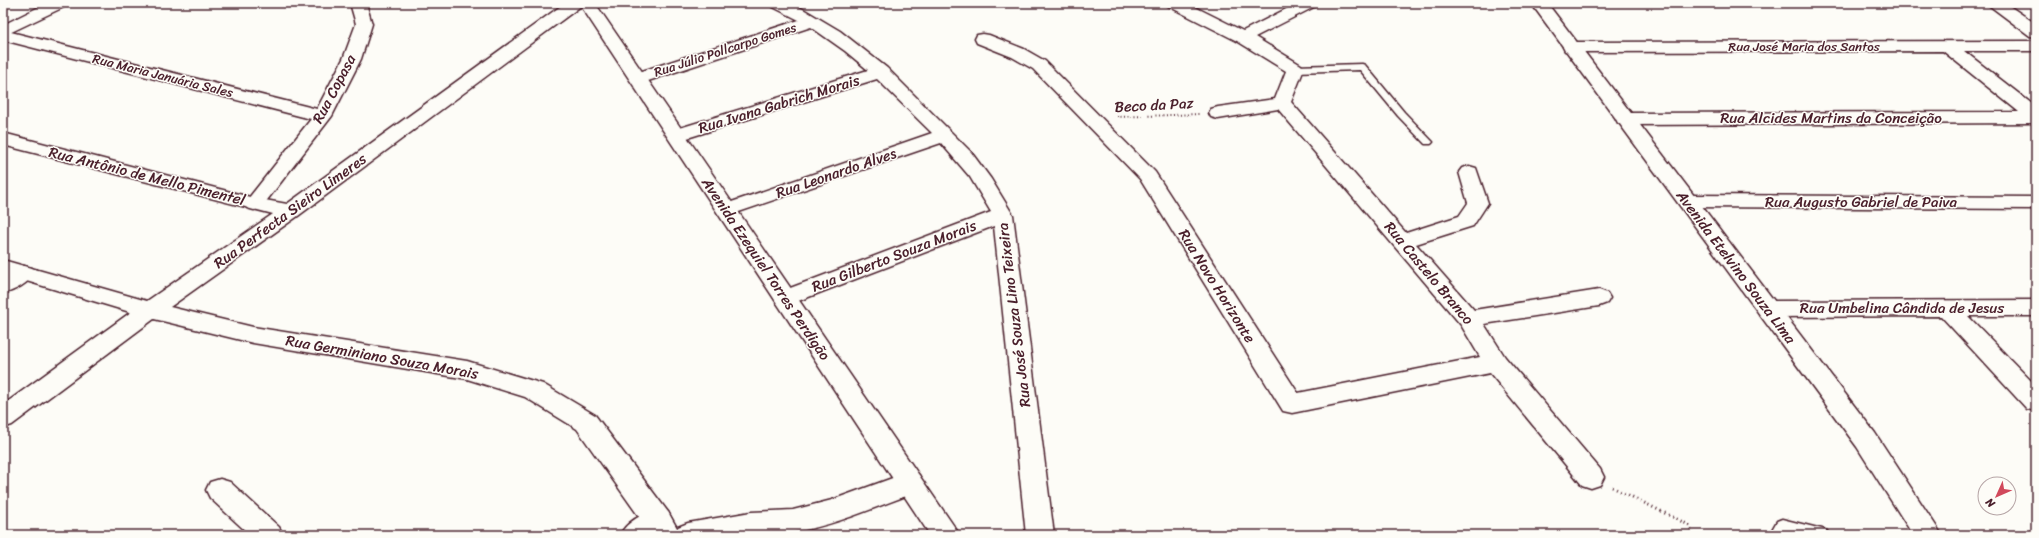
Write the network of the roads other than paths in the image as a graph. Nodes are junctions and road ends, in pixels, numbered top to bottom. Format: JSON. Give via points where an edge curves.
{"nodes":[{"id":1,"x":60,"y":3,"type":"edge"},
{"id":2,"x":358,"y":3,"type":"edge"},
{"id":3,"x":575,"y":3,"type":"edge"},
{"id":4,"x":587,"y":3,"type":"edge"},
{"id":5,"x":778,"y":3,"type":"edge"},
{"id":6,"x":1174,"y":3,"type":"edge"},
{"id":7,"x":1310,"y":3,"type":"edge"},
{"id":8,"x":1539,"y":3,"type":"edge"},
{"id":9,"x":1994,"y":3,"type":"edge"},
{"id":10,"x":811,"y":21,"type":"junction"},
{"id":11,"x":3,"y":31,"type":"edge"},
{"id":12,"x":2036,"y":32,"type":"edge"},
{"id":13,"x":3,"y":35,"type":"edge"},
{"id":14,"x":1242,"y":37,"type":"junction"},
{"id":15,"x":983,"y":39,"type":"dead end"},
{"id":16,"x":1947,"y":46,"type":"junction"},
{"id":17,"x":2036,"y":46,"type":"edge"},
{"id":18,"x":1572,"y":47,"type":"junction"},
{"id":19,"x":1295,"y":69,"type":"junction"},
{"id":20,"x":881,"y":72,"type":"junction"},
{"id":21,"x":639,"y":78,"type":"junction"},
{"id":22,"x":1282,"y":103,"type":"junction"},
{"id":23,"x":1218,"y":113,"type":"road end"},
{"id":24,"x":323,"y":116,"type":"junction"},
{"id":25,"x":2036,"y":117,"type":"edge"},
{"id":26,"x":1625,"y":119,"type":"junction"},
{"id":27,"x":677,"y":135,"type":"junction"},
{"id":28,"x":945,"y":135,"type":"junction"},
{"id":29,"x":3,"y":139,"type":"edge"},
{"id":30,"x":1428,"y":142,"type":"dead end"},
{"id":31,"x":1469,"y":172,"type":"dead end"},
{"id":32,"x":1687,"y":201,"type":"junction"},
{"id":33,"x":2036,"y":202,"type":"edge"},
{"id":34,"x":254,"y":204,"type":"junction"},
{"id":35,"x":727,"y":210,"type":"junction"},
{"id":36,"x":291,"y":211,"type":"junction"},
{"id":37,"x":1003,"y":215,"type":"junction"},
{"id":38,"x":1404,"y":241,"type":"junction"},
{"id":39,"x":3,"y":267,"type":"edge"},
{"id":40,"x":24,"y":273,"type":"junction"},
{"id":41,"x":3,"y":287,"type":"edge"},
{"id":42,"x":785,"y":298,"type":"junction"},
{"id":43,"x":1599,"y":298,"type":"dead end"},
{"id":44,"x":1947,"y":308,"type":"junction"},
{"id":45,"x":2036,"y":308,"type":"edge"},
{"id":46,"x":1768,"y":309,"type":"junction"},
{"id":47,"x":150,"y":310,"type":"junction"},
{"id":48,"x":1469,"y":319,"type":"junction"},
{"id":49,"x":1496,"y":362,"type":"junction"},
{"id":50,"x":2036,"y":402,"type":"edge"},
{"id":51,"x":3,"y":418,"type":"edge"},
{"id":52,"x":1591,"y":478,"type":"road end"},
{"id":53,"x":909,"y":483,"type":"junction"},
{"id":54,"x":220,"y":490,"type":"dead end"},
{"id":55,"x":663,"y":528,"type":"edge"},
{"id":56,"x":269,"y":535,"type":"edge"},
{"id":57,"x":634,"y":535,"type":"edge"},
{"id":58,"x":688,"y":535,"type":"edge"},
{"id":59,"x":946,"y":535,"type":"edge"},
{"id":60,"x":1040,"y":535,"type":"edge"},
{"id":61,"x":1776,"y":535,"type":"edge"},
{"id":62,"x":1822,"y":535,"type":"edge"},
{"id":63,"x":1928,"y":535,"type":"edge"}],
"edges":[{"from":1,"to":11,"type":"street"},
{"from":2,"to":24,"type":"street","name":"Rua Copasa","via":[[364,24],[352,59]]},
{"from":3,"to":36,"type":"street","name":"Rua Perfecta Sieiro Limeres"},
{"from":4,"to":21,"type":"street","name":"Avenida Ezequiel Torres Perdigão"},
{"from":5,"to":10,"type":"street","name":"Rua José Souza Lino Teixeira"},
{"from":6,"to":14,"type":"street"},
{"from":7,"to":14,"type":"street"},
{"from":8,"to":18,"type":"street","name":"Avenida Etelvino Souza Lima"},
{"from":9,"to":12,"type":"street"},
{"from":10,"to":20,"type":"street","name":"Rua José Souza Lino Teixeira","via":[[849,45]]},
{"from":10,"to":21,"type":"street","name":"Rua Júlio Pollcarpo Gomes"},
{"from":13,"to":24,"type":"street","name":"Rua Maria Januária Sales"},
{"from":14,"to":19,"type":"street"},
{"from":15,"to":49,"type":"street","name":"Rua Novo Horizonte","via":[[1018,53],[1039,65],[1148,176],[1292,404]]},
{"from":16,"to":17,"type":"street","name":"Rua José Maria dos Santos"},
{"from":16,"to":18,"type":"street","name":"Rua José Maria dos Santos"},
{"from":16,"to":25,"type":"street"},
{"from":18,"to":26,"type":"street","name":"Avenida Etelvino Souza Lima"},
{"from":19,"to":22,"type":"street"},
{"from":19,"to":30,"type":"lane","via":[[1362,67]]},
{"from":20,"to":27,"type":"street","name":"Rua Ivana Gabrich Morais"},
{"from":20,"to":28,"type":"street","name":"Rua José Souza Lino Teixeira"},
{"from":21,"to":27,"type":"street","name":"Avenida Ezequiel Torres Perdigão"},
{"from":22,"to":23,"type":"street"},
{"from":22,"to":38,"type":"street","name":"Rua Castelo Branco"},
{"from":24,"to":34,"type":"street","name":"Rua Copasa"},
{"from":25,"to":26,"type":"street","name":"Rua Alcides Martins da Conceição"},
{"from":26,"to":32,"type":"street","name":"Avenida Etelvino Souza Lima"},
{"from":27,"to":35,"type":"street","name":"Avenida Ezequiel Torres Perdigão"},
{"from":28,"to":35,"type":"street","name":"Rua Leonardo Alves"},
{"from":28,"to":37,"type":"street","name":"Rua José Souza Lino Teixeira","via":[[978,174]]},
{"from":29,"to":34,"type":"street","name":"Rua Antônio de Mello Pimentel"},
{"from":31,"to":38,"type":"street","via":[[1478,203],[1466,221]]},
{"from":32,"to":33,"type":"street","name":"Rua Augusto Gabriel de Paiva"},
{"from":32,"to":46,"type":"street","name":"Avenida Etelvino Souza Lima"},
{"from":34,"to":36,"type":"street","name":"Rua Antônio de Mello Pimentel"},
{"from":35,"to":42,"type":"street","name":"Avenida Ezequiel Torres Perdigão"},
{"from":36,"to":47,"type":"street","name":"Rua Perfecta Sieiro Limeres"},
{"from":37,"to":42,"type":"street","name":"Rua Gilberto Souza Morais"},
{"from":37,"to":60,"type":"street","name":"Rua José Souza Lino Teixeira"},
{"from":38,"to":48,"type":"street","name":"Rua Castelo Branco"},
{"from":39,"to":40,"type":"street","name":"Rua Germiniano Souza Morais"},
{"from":40,"to":41,"type":"street"},
{"from":40,"to":47,"type":"street","name":"Rua Germiniano Souza Morais"},
{"from":42,"to":53,"type":"street","name":"Avenida Ezequiel Torres Perdigão"},
{"from":43,"to":48,"type":"street"},
{"from":44,"to":45,"type":"street","name":"Rua Umbelina Cândida de Jesus"},
{"from":44,"to":46,"type":"street","name":"Rua Umbelina Cândida de Jesus"},
{"from":44,"to":50,"type":"street"},
{"from":46,"to":63,"type":"street","name":"Avenida Etelvino Souza Lima","via":[[1866,440]]},
{"from":47,"to":51,"type":"street","name":"Rua Perfecta Sieiro Limeres"},
{"from":47,"to":55,"type":"street","name":"Rua Germiniano Souza Morais","via":[[254,335],[467,370],[534,390],[586,422]]},
{"from":48,"to":49,"type":"street","name":"Rua Castelo Branco"},
{"from":49,"to":52,"type":"street","name":"Rua Castelo Branco"},
{"from":53,"to":58,"type":"street","via":[[834,511],[794,521],[751,524]]},
{"from":53,"to":59,"type":"street","name":"Avenida Ezequiel Torres Perdigão"},
{"from":54,"to":56,"type":"street"},
{"from":55,"to":57,"type":"street"},
{"from":61,"to":62,"type":"lane","via":[[1782,525]]}]}
